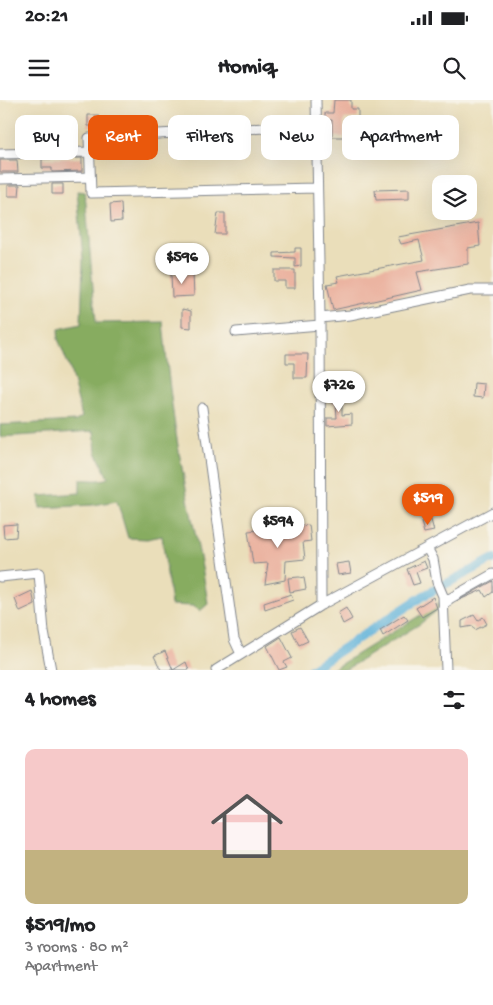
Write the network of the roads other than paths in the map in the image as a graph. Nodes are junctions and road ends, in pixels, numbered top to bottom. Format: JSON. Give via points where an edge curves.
{"nodes":[{"id":1,"x":316,"y":100,"type":"edge"},
{"id":2,"x":316,"y":115,"type":"edge"},
{"id":3,"x":261,"y":128,"type":"edge"},
{"id":4,"x":158,"y":134,"type":"edge"},
{"id":5,"x":88,"y":152,"type":"edge"},
{"id":6,"x":0,"y":154,"type":"edge"},
{"id":7,"x":88,"y":160,"type":"edge"},
{"id":8,"x":317,"y":160,"type":"edge"},
{"id":9,"x":89,"y":177,"type":"junction"},
{"id":10,"x":0,"y":179,"type":"edge"},
{"id":11,"x":318,"y":188,"type":"junction"},
{"id":12,"x":493,"y":290,"type":"edge"},
{"id":13,"x":320,"y":321,"type":"junction"},
{"id":14,"x":236,"y":332,"type":"dead end"},
{"id":15,"x":202,"y":408,"type":"dead end"},
{"id":16,"x":493,"y":512,"type":"edge"},
{"id":17,"x":427,"y":548,"type":"junction"},
{"id":18,"x":493,"y":574,"type":"edge"},
{"id":19,"x":0,"y":578,"type":"edge"},
{"id":20,"x":321,"y":605,"type":"junction"},
{"id":21,"x":443,"y":608,"type":"junction"},
{"id":22,"x":241,"y":654,"type":"junction"},
{"id":23,"x":51,"y":670,"type":"edge"},
{"id":24,"x":216,"y":670,"type":"edge"},
{"id":25,"x":446,"y":670,"type":"edge"}],
"edges":[{"from":1,"to":2,"type":"street"},
{"from":3,"to":4,"type":"street"},
{"from":5,"to":6,"type":"street"},
{"from":7,"to":9,"type":"street"},
{"from":8,"to":11,"type":"street"},
{"from":9,"to":10,"type":"street"},
{"from":9,"to":11,"type":"street","via":[[91,193]]},
{"from":11,"to":13,"type":"street"},
{"from":12,"to":13,"type":"street","via":[[442,294]]},
{"from":13,"to":14,"type":"street"},
{"from":13,"to":20,"type":"street"},
{"from":15,"to":22,"type":"street","via":[[234,640]]},
{"from":16,"to":17,"type":"street"},
{"from":17,"to":20,"type":"street"},
{"from":17,"to":21,"type":"street","via":[[443,596]]},
{"from":18,"to":21,"type":"street","via":[[449,599]]},
{"from":19,"to":23,"type":"street","via":[[38,573]]},
{"from":20,"to":22,"type":"street"},
{"from":21,"to":25,"type":"street"},
{"from":22,"to":24,"type":"street"}]}
